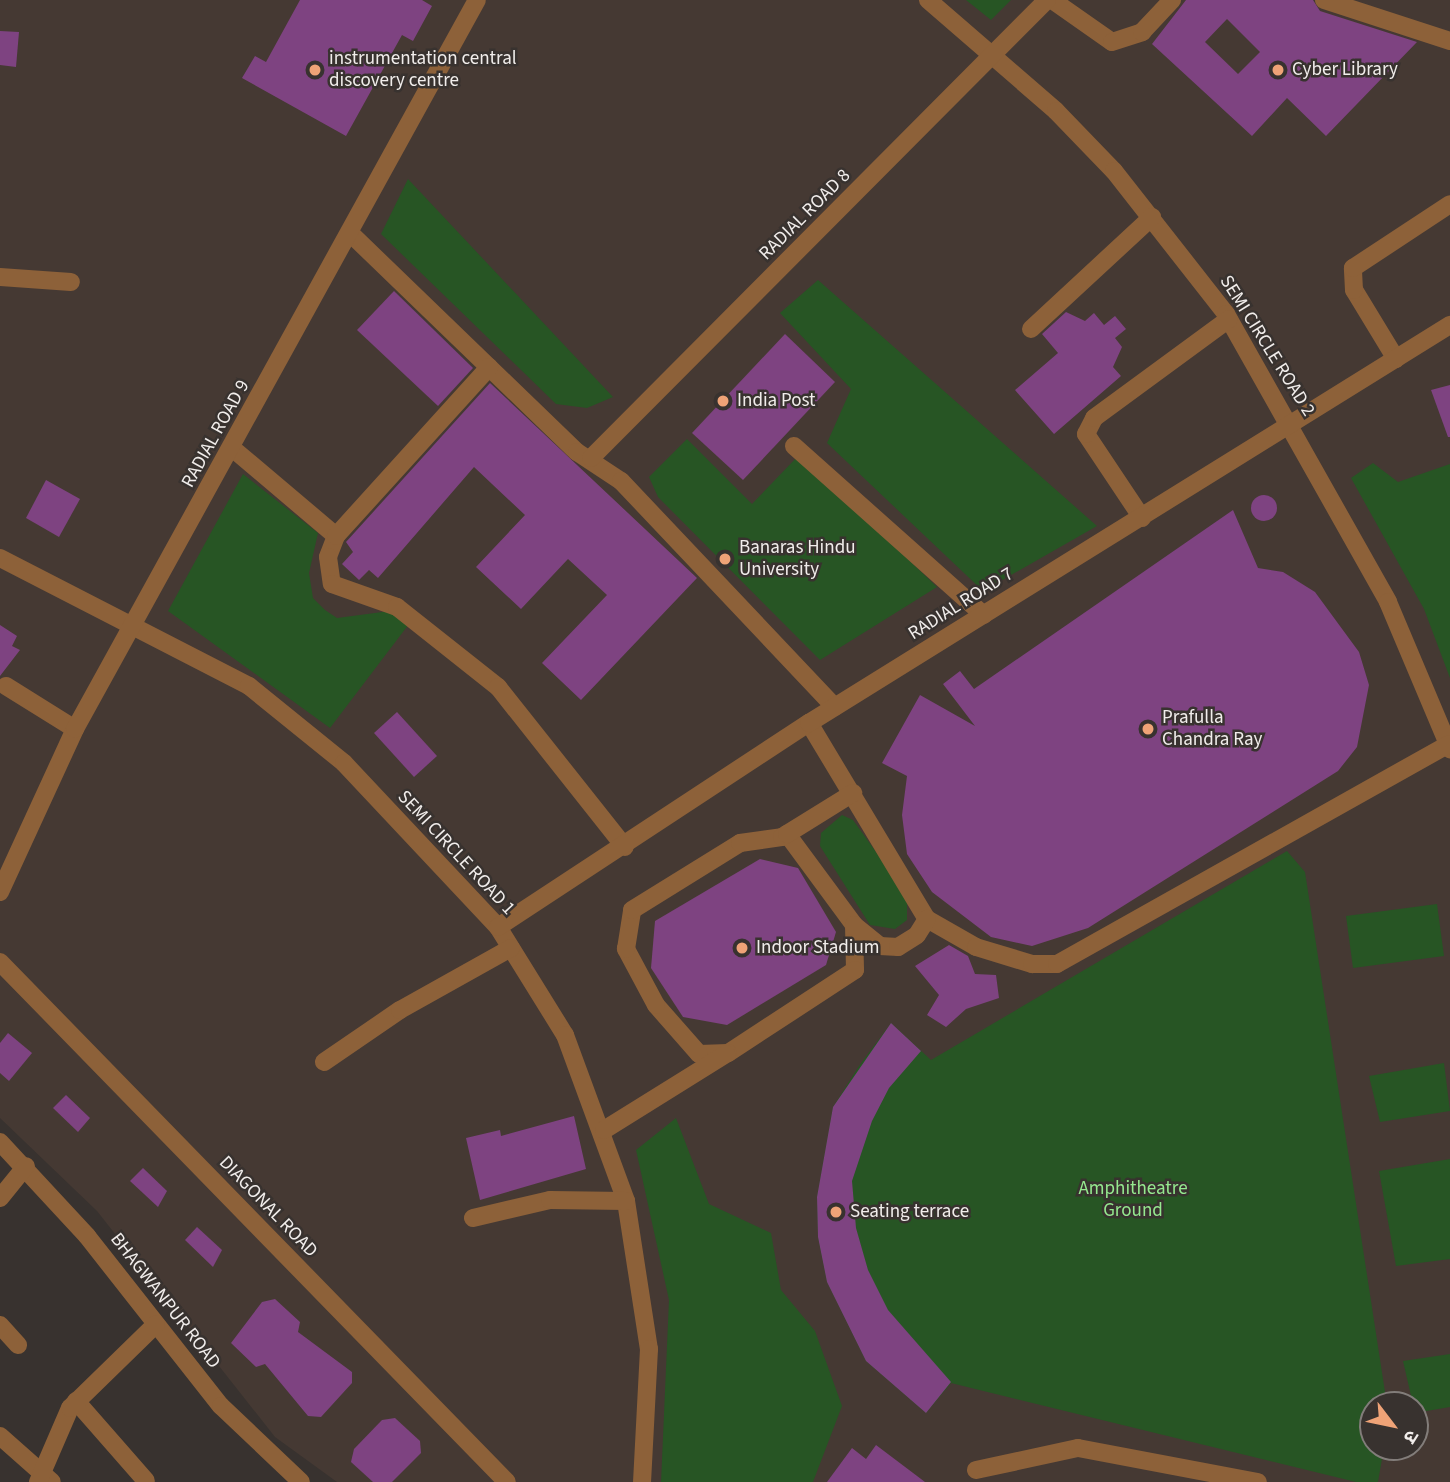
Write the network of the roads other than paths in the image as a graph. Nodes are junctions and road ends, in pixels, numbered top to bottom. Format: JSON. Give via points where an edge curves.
{"nodes":[{"id":1,"x":477,"y":0,"type":"edge"},
{"id":2,"x":928,"y":0,"type":"edge"},
{"id":3,"x":1050,"y":0,"type":"edge"},
{"id":4,"x":1172,"y":0,"type":"edge"},
{"id":5,"x":1324,"y":0,"type":"edge"},
{"id":6,"x":1450,"y":41,"type":"edge"},
{"id":7,"x":994,"y":57,"type":"junction"},
{"id":8,"x":1450,"y":204,"type":"edge"},
{"id":9,"x":1152,"y":217,"type":"junction"},
{"id":10,"x":350,"y":233,"type":"junction"},
{"id":11,"x":0,"y":277,"type":"edge"},
{"id":12,"x":71,"y":282,"type":"dead end"},
{"id":13,"x":1229,"y":319,"type":"junction"},
{"id":14,"x":1450,"y":325,"type":"edge"},
{"id":15,"x":1031,"y":329,"type":"dead end"},
{"id":16,"x":1396,"y":359,"type":"junction"},
{"id":17,"x":489,"y":367,"type":"junction"},
{"id":18,"x":1290,"y":422,"type":"junction"},
{"id":19,"x":794,"y":446,"type":"dead end"},
{"id":20,"x":232,"y":448,"type":"junction"},
{"id":21,"x":591,"y":458,"type":"junction"},
{"id":22,"x":1142,"y":518,"type":"junction"},
{"id":23,"x":336,"y":536,"type":"junction"},
{"id":24,"x":0,"y":558,"type":"edge"},
{"id":25,"x":984,"y":615,"type":"junction"},
{"id":26,"x":136,"y":625,"type":"junction"},
{"id":27,"x":6,"y":686,"type":"dead end"},
{"id":28,"x":835,"y":707,"type":"junction"},
{"id":29,"x":809,"y":723,"type":"junction"},
{"id":30,"x":75,"y":729,"type":"junction"},
{"id":31,"x":1449,"y":747,"type":"edge"},
{"id":32,"x":853,"y":793,"type":"junction"},
{"id":33,"x":787,"y":834,"type":"junction"},
{"id":34,"x":625,"y":847,"type":"junction"},
{"id":35,"x":0,"y":892,"type":"edge"},
{"id":36,"x":927,"y":919,"type":"junction"},
{"id":37,"x":855,"y":925,"type":"junction"},
{"id":38,"x":498,"y":927,"type":"junction"},
{"id":39,"x":511,"y":948,"type":"junction"},
{"id":40,"x":0,"y":962,"type":"edge"},
{"id":41,"x":728,"y":1053,"type":"junction"},
{"id":42,"x":324,"y":1062,"type":"dead end"},
{"id":43,"x":604,"y":1130,"type":"junction"},
{"id":44,"x":0,"y":1142,"type":"edge"},
{"id":45,"x":26,"y":1167,"type":"junction"},
{"id":46,"x":0,"y":1198,"type":"edge"},
{"id":47,"x":626,"y":1201,"type":"junction"},
{"id":48,"x":473,"y":1218,"type":"dead end"},
{"id":49,"x":156,"y":1324,"type":"junction"},
{"id":50,"x":0,"y":1325,"type":"edge"},
{"id":51,"x":18,"y":1345,"type":"dead end"},
{"id":52,"x":76,"y":1401,"type":"junction"},
{"id":53,"x":0,"y":1436,"type":"edge"},
{"id":54,"x":976,"y":1470,"type":"dead end"},
{"id":55,"x":43,"y":1479,"type":"edge"},
{"id":56,"x":293,"y":1480,"type":"edge"},
{"id":57,"x":146,"y":1481,"type":"edge"},
{"id":58,"x":507,"y":1482,"type":"edge"},
{"id":59,"x":642,"y":1482,"type":"edge"},
{"id":60,"x":1258,"y":1482,"type":"edge"}],
"edges":[{"from":1,"to":10,"type":"street","name":"RADIAL ROAD 9"},
{"from":2,"to":7,"type":"street","name":"SEMI CIRCLE ROAD 2"},
{"from":3,"to":4,"type":"street","via":[[1112,42],[1142,32]]},
{"from":3,"to":7,"type":"street","name":"RADIAL ROAD 8"},
{"from":5,"to":6,"type":"street"},
{"from":7,"to":9,"type":"street","name":"SEMI CIRCLE ROAD 2","via":[[1056,111]]},
{"from":7,"to":21,"type":"street","name":"RADIAL ROAD 8"},
{"from":8,"to":16,"type":"street","via":[[1353,268],[1354,290]]},
{"from":9,"to":13,"type":"street","name":"SEMI CIRCLE ROAD 2"},
{"from":9,"to":15,"type":"street"},
{"from":10,"to":17,"type":"street"},
{"from":10,"to":20,"type":"street","name":"RADIAL ROAD 9"},
{"from":11,"to":12,"type":"street"},
{"from":13,"to":18,"type":"street","name":"SEMI CIRCLE ROAD 2"},
{"from":13,"to":22,"type":"street","via":[[1094,418],[1086,434]]},
{"from":14,"to":16,"type":"street","name":"RADIAL ROAD 7"},
{"from":16,"to":18,"type":"street","name":"RADIAL ROAD 7"},
{"from":17,"to":21,"type":"street"},
{"from":17,"to":23,"type":"street"},
{"from":18,"to":22,"type":"street","name":"RADIAL ROAD 7"},
{"from":18,"to":31,"type":"street","name":"SEMI CIRCLE ROAD 2","via":[[1388,602]]},
{"from":19,"to":25,"type":"street"},
{"from":20,"to":23,"type":"street"},
{"from":20,"to":26,"type":"street","name":"RADIAL ROAD 9"},
{"from":21,"to":28,"type":"street","via":[[621,481]]},
{"from":22,"to":25,"type":"street","name":"RADIAL ROAD 7"},
{"from":23,"to":34,"type":"street","via":[[326,572],[332,584],[397,607],[498,687]]},
{"from":24,"to":26,"type":"street","name":"SEMI CIRCLE ROAD 1"},
{"from":25,"to":28,"type":"street","name":"RADIAL ROAD 7"},
{"from":26,"to":30,"type":"street","name":"RADIAL ROAD 9"},
{"from":26,"to":38,"type":"street","name":"SEMI CIRCLE ROAD 1","via":[[249,687],[344,763]]},
{"from":27,"to":30,"type":"street"},
{"from":28,"to":29,"type":"street","name":"RADIAL ROAD 7"},
{"from":29,"to":32,"type":"street"},
{"from":29,"to":34,"type":"street","name":"RADIAL ROAD 7"},
{"from":30,"to":35,"type":"street","name":"RADIAL ROAD 9"},
{"from":31,"to":36,"type":"street","via":[[1057,964],[1003,958]]},
{"from":32,"to":33,"type":"street"},
{"from":32,"to":36,"type":"street"},
{"from":33,"to":37,"type":"street"},
{"from":33,"to":41,"type":"street","via":[[740,843],[632,910],[626,949],[656,1005],[699,1054]]},
{"from":34,"to":38,"type":"street","name":"RADIAL ROAD 7"},
{"from":36,"to":37,"type":"street","via":[[917,935],[898,947],[880,946]]},
{"from":37,"to":41,"type":"street","via":[[855,970]]},
{"from":38,"to":39,"type":"street","name":"SEMI CIRCLE ROAD 1"},
{"from":39,"to":42,"type":"street","via":[[400,1010]]},
{"from":39,"to":43,"type":"street","name":"SEMI CIRCLE ROAD 1","via":[[565,1035]]},
{"from":40,"to":58,"type":"street","name":"DIAGONAL ROAD"},
{"from":41,"to":43,"type":"street"},
{"from":43,"to":47,"type":"street","name":"SEMI CIRCLE ROAD 1"},
{"from":44,"to":45,"type":"street","name":"BHAGWANPUR ROAD"},
{"from":45,"to":46,"type":"street"},
{"from":45,"to":49,"type":"street","name":"BHAGWANPUR ROAD"},
{"from":47,"to":48,"type":"street","via":[[550,1200]]},
{"from":47,"to":59,"type":"street","name":"SEMI CIRCLE ROAD 1","via":[[649,1349]]},
{"from":49,"to":52,"type":"street"},
{"from":49,"to":56,"type":"street","name":"BHAGWANPUR ROAD","via":[[221,1406]]},
{"from":50,"to":51,"type":"street"},
{"from":52,"to":55,"type":"street"},
{"from":52,"to":57,"type":"street"},
{"from":53,"to":55,"type":"street"},
{"from":54,"to":60,"type":"street","via":[[1078,1448]]}]}
